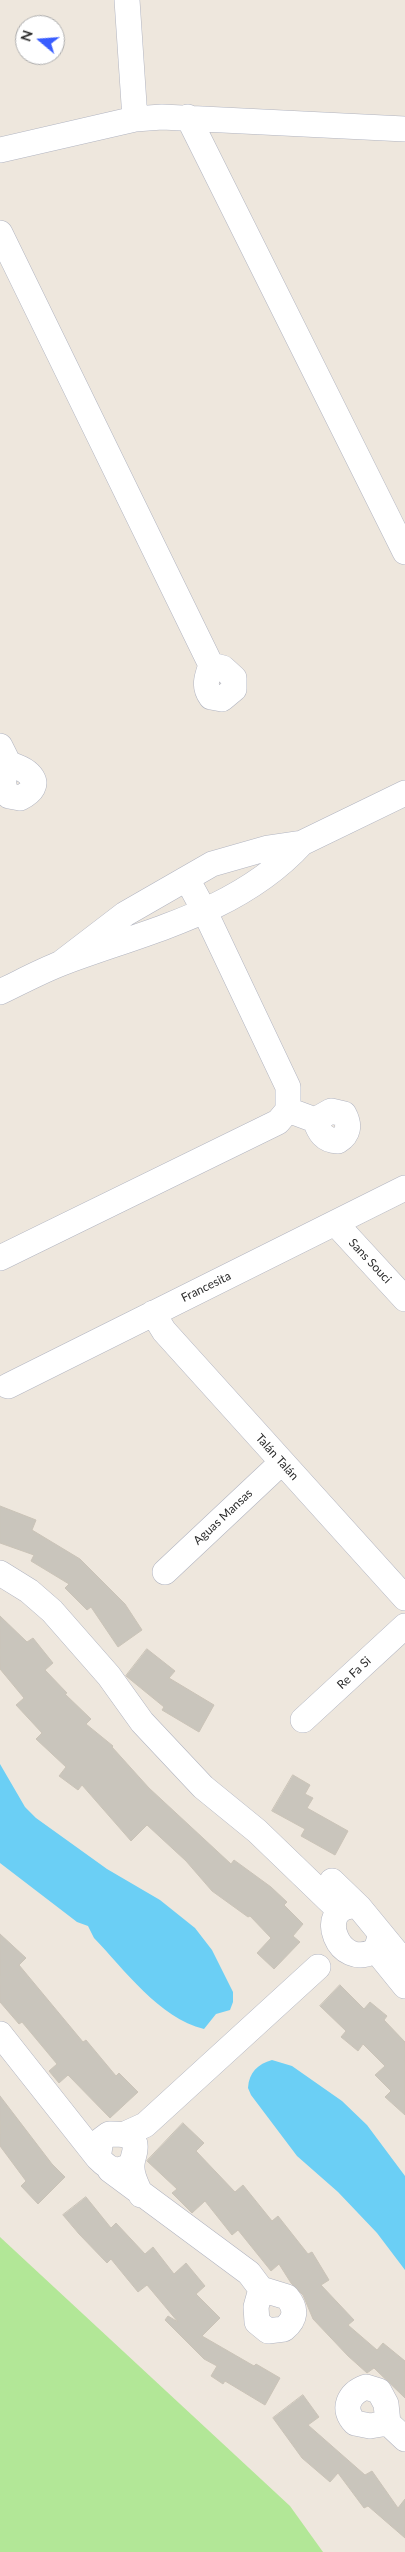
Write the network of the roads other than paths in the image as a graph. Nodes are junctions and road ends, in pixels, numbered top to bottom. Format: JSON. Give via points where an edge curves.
{"nodes":[{"id":1,"x":127,"y":0,"type":"edge"},
{"id":2,"x":188,"y":117,"type":"junction"},
{"id":3,"x":136,"y":119,"type":"junction"},
{"id":4,"x":405,"y":129,"type":"edge"},
{"id":5,"x":0,"y":150,"type":"edge"},
{"id":6,"x":0,"y":233,"type":"edge"},
{"id":7,"x":405,"y":552,"type":"edge"},
{"id":8,"x":211,"y":665,"type":"dead end"},
{"id":9,"x":404,"y":796,"type":"edge"},
{"id":10,"x":302,"y":843,"type":"junction"},
{"id":11,"x":187,"y":879,"type":"junction"},
{"id":12,"x":205,"y":912,"type":"junction"},
{"id":13,"x":61,"y":963,"type":"junction"},
{"id":14,"x":0,"y":992,"type":"edge"},
{"id":15,"x":288,"y":1110,"type":"junction"},
{"id":16,"x":315,"y":1120,"type":"dead end"},
{"id":17,"x":405,"y":1188,"type":"edge"},
{"id":18,"x":336,"y":1224,"type":"junction"},
{"id":19,"x":0,"y":1258,"type":"edge"},
{"id":20,"x":405,"y":1298,"type":"edge"},
{"id":21,"x":153,"y":1313,"type":"junction"},
{"id":22,"x":8,"y":1386,"type":"dead end"},
{"id":23,"x":281,"y":1463,"type":"junction"},
{"id":24,"x":0,"y":1556,"type":"edge"},
{"id":25,"x":165,"y":1572,"type":"dead end"},
{"id":26,"x":0,"y":1573,"type":"edge"},
{"id":27,"x":405,"y":1598,"type":"edge"},
{"id":28,"x":405,"y":1626,"type":"edge"},
{"id":29,"x":109,"y":1676,"type":"junction"},
{"id":30,"x":303,"y":1720,"type":"dead end"},
{"id":31,"x":344,"y":1915,"type":"junction"},
{"id":32,"x":372,"y":1946,"type":"junction"},
{"id":33,"x":405,"y":1963,"type":"edge"},
{"id":34,"x":318,"y":1967,"type":"junction"},
{"id":35,"x":405,"y":1986,"type":"edge"},
{"id":36,"x":0,"y":2034,"type":"edge"},
{"id":37,"x":122,"y":2147,"type":"junction"},
{"id":38,"x":261,"y":2289,"type":"dead end"}],
"edges":[{"from":1,"to":3,"type":"street"},
{"from":2,"to":3,"type":"street"},
{"from":2,"to":4,"type":"street"},
{"from":2,"to":7,"type":"street"},
{"from":3,"to":5,"type":"street"},
{"from":6,"to":8,"type":"street"},
{"from":9,"to":10,"type":"street"},
{"from":10,"to":11,"type":"street","via":[[237,855],[212,864]]},
{"from":10,"to":12,"type":"street","via":[[283,864]]},
{"from":11,"to":12,"type":"street"},
{"from":11,"to":13,"type":"street","via":[[125,914]]},
{"from":12,"to":13,"type":"street"},
{"from":12,"to":15,"type":"street","via":[[288,1087]]},
{"from":13,"to":14,"type":"street"},
{"from":15,"to":16,"type":"street"},
{"from":15,"to":19,"type":"street","via":[[278,1122]]},
{"from":17,"to":18,"type":"street","name":"Francesita"},
{"from":18,"to":20,"type":"street","name":"Sans Souci"},
{"from":18,"to":21,"type":"street","name":"Francesita"},
{"from":21,"to":22,"type":"street","name":"Francesita"},
{"from":21,"to":23,"type":"street","name":"Talán Talán","via":[[164,1331]]},
{"from":23,"to":25,"type":"street","name":"Aguas Mansas"},
{"from":23,"to":27,"type":"street","name":"Talán Talán"},
{"from":24,"to":29,"type":"street","via":[[40,1580],[80,1619],[107,1657]]},
{"from":26,"to":29,"type":"street","via":[[29,1591],[52,1611]]},
{"from":28,"to":30,"type":"street","name":"Re Fa Si"},
{"from":29,"to":31,"type":"street","via":[[142,1722],[184,1765],[210,1776],[294,1845]]},
{"from":31,"to":32,"type":"street"},
{"from":31,"to":32,"type":"street","via":[[340,1946],[348,1952]]},
{"from":31,"to":34,"type":"street"},
{"from":32,"to":33,"type":"street"},
{"from":32,"to":34,"type":"street"},
{"from":32,"to":35,"type":"street"},
{"from":34,"to":37,"type":"street"},
{"from":36,"to":37,"type":"street","via":[[76,2128]]},
{"from":37,"to":38,"type":"street","via":[[141,2195],[249,2273]]}]}
